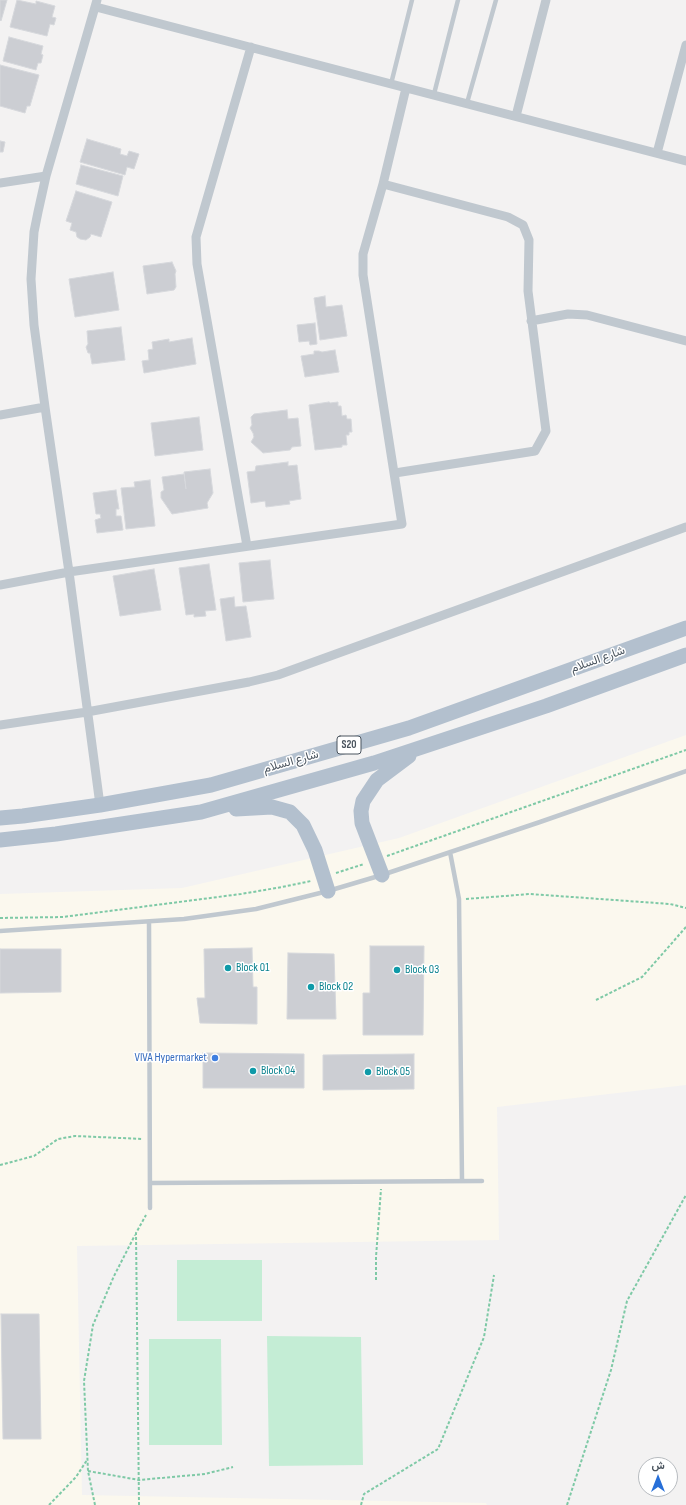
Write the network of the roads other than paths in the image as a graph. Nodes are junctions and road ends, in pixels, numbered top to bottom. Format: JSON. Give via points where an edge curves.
{"nodes":[{"id":1,"x":412,"y":0,"type":"edge"},
{"id":2,"x":458,"y":0,"type":"edge"},
{"id":3,"x":496,"y":0,"type":"edge"},
{"id":4,"x":546,"y":0,"type":"edge"},
{"id":5,"x":96,"y":3,"type":"edge"},
{"id":6,"x":686,"y":45,"type":"edge"},
{"id":7,"x":251,"y":47,"type":"junction"},
{"id":8,"x":391,"y":84,"type":"junction"},
{"id":9,"x":406,"y":88,"type":"junction"},
{"id":10,"x":434,"y":94,"type":"junction"},
{"id":11,"x":467,"y":103,"type":"junction"},
{"id":12,"x":516,"y":116,"type":"junction"},
{"id":13,"x":657,"y":153,"type":"junction"},
{"id":14,"x":686,"y":161,"type":"edge"},
{"id":15,"x":46,"y":176,"type":"junction"},
{"id":16,"x":0,"y":184,"type":"edge"},
{"id":17,"x":383,"y":184,"type":"junction"},
{"id":18,"x":531,"y":321,"type":"junction"},
{"id":19,"x":686,"y":341,"type":"edge"},
{"id":20,"x":45,"y":407,"type":"junction"},
{"id":21,"x":0,"y":415,"type":"edge"},
{"id":22,"x":395,"y":473,"type":"junction"},
{"id":23,"x":686,"y":527,"type":"edge"},
{"id":24,"x":247,"y":546,"type":"junction"},
{"id":25,"x":69,"y":572,"type":"junction"},
{"id":26,"x":0,"y":585,"type":"edge"},
{"id":27,"x":686,"y":628,"type":"edge"},
{"id":28,"x":686,"y":655,"type":"edge"},
{"id":29,"x":87,"y":712,"type":"junction"},
{"id":30,"x":0,"y":725,"type":"edge"},
{"id":31,"x":421,"y":748,"type":"junction"},
{"id":32,"x":684,"y":773,"type":"edge"},
{"id":33,"x":100,"y":805,"type":"junction"},
{"id":34,"x":201,"y":812,"type":"junction"},
{"id":35,"x":0,"y":818,"type":"edge"},
{"id":36,"x":0,"y":840,"type":"edge"},
{"id":37,"x":450,"y":852,"type":"junction"},
{"id":38,"x":382,"y":875,"type":"junction"},
{"id":39,"x":326,"y":884,"type":"junction"},
{"id":40,"x":149,"y":922,"type":"junction"},
{"id":41,"x":0,"y":931,"type":"edge"},
{"id":42,"x":462,"y":1181,"type":"junction"},
{"id":43,"x":482,"y":1181,"type":"dead end"},
{"id":44,"x":150,"y":1183,"type":"junction"},
{"id":45,"x":150,"y":1208,"type":"road end"}],
"edges":[{"from":1,"to":8,"type":"lane"},
{"from":2,"to":10,"type":"lane"},
{"from":3,"to":11,"type":"lane"},
{"from":4,"to":12,"type":"street"},
{"from":5,"to":7,"type":"street"},
{"from":5,"to":15,"type":"street"},
{"from":6,"to":13,"type":"street"},
{"from":7,"to":8,"type":"street"},
{"from":7,"to":24,"type":"street","via":[[196,237],[197,264]]},
{"from":8,"to":9,"type":"street"},
{"from":9,"to":10,"type":"street"},
{"from":9,"to":17,"type":"street"},
{"from":10,"to":11,"type":"street"},
{"from":11,"to":12,"type":"street"},
{"from":12,"to":13,"type":"street"},
{"from":13,"to":14,"type":"street"},
{"from":15,"to":16,"type":"street"},
{"from":15,"to":20,"type":"street","via":[[34,232],[31,279]]},
{"from":17,"to":18,"type":"street","via":[[508,217],[523,225],[529,240],[528,291]]},
{"from":17,"to":22,"type":"street","via":[[363,254],[363,275]]},
{"from":18,"to":19,"type":"street","via":[[568,314],[587,315]]},
{"from":18,"to":22,"type":"street","via":[[546,431],[535,451]]},
{"from":20,"to":21,"type":"street"},
{"from":20,"to":25,"type":"street"},
{"from":22,"to":24,"type":"street","via":[[402,524]]},
{"from":23,"to":29,"type":"street","via":[[278,675]]},
{"from":24,"to":25,"type":"street"},
{"from":25,"to":26,"type":"street"},
{"from":25,"to":29,"type":"street"},
{"from":27,"to":33,"type":"main road","name":"شارع السلام","number":"S20","via":[[409,728],[211,785]]},
{"from":28,"to":31,"type":"main road","name":"شارع السلام","number":"S20"},
{"from":29,"to":30,"type":"street"},
{"from":29,"to":33,"type":"street"},
{"from":31,"to":34,"type":"main road","name":"شارع السلام","number":"S20"},
{"from":31,"to":38,"type":"main road","via":[[377,780],[363,800],[362,823]]},
{"from":32,"to":37,"type":"lane"},
{"from":33,"to":35,"type":"main road","name":"شارع السلام","number":"S20"},
{"from":34,"to":36,"type":"main road","name":"شارع السلام","number":"S20"},
{"from":34,"to":39,"type":"main road","via":[[272,807],[290,812],[303,824]]},
{"from":37,"to":38,"type":"lane"},
{"from":37,"to":42,"type":"lane","via":[[459,899]]},
{"from":38,"to":39,"type":"lane"},
{"from":39,"to":40,"type":"lane","via":[[256,909]]},
{"from":40,"to":41,"type":"lane"},
{"from":40,"to":44,"type":"lane"},
{"from":42,"to":43,"type":"lane"},
{"from":42,"to":44,"type":"lane"},
{"from":44,"to":45,"type":"lane"}]}
